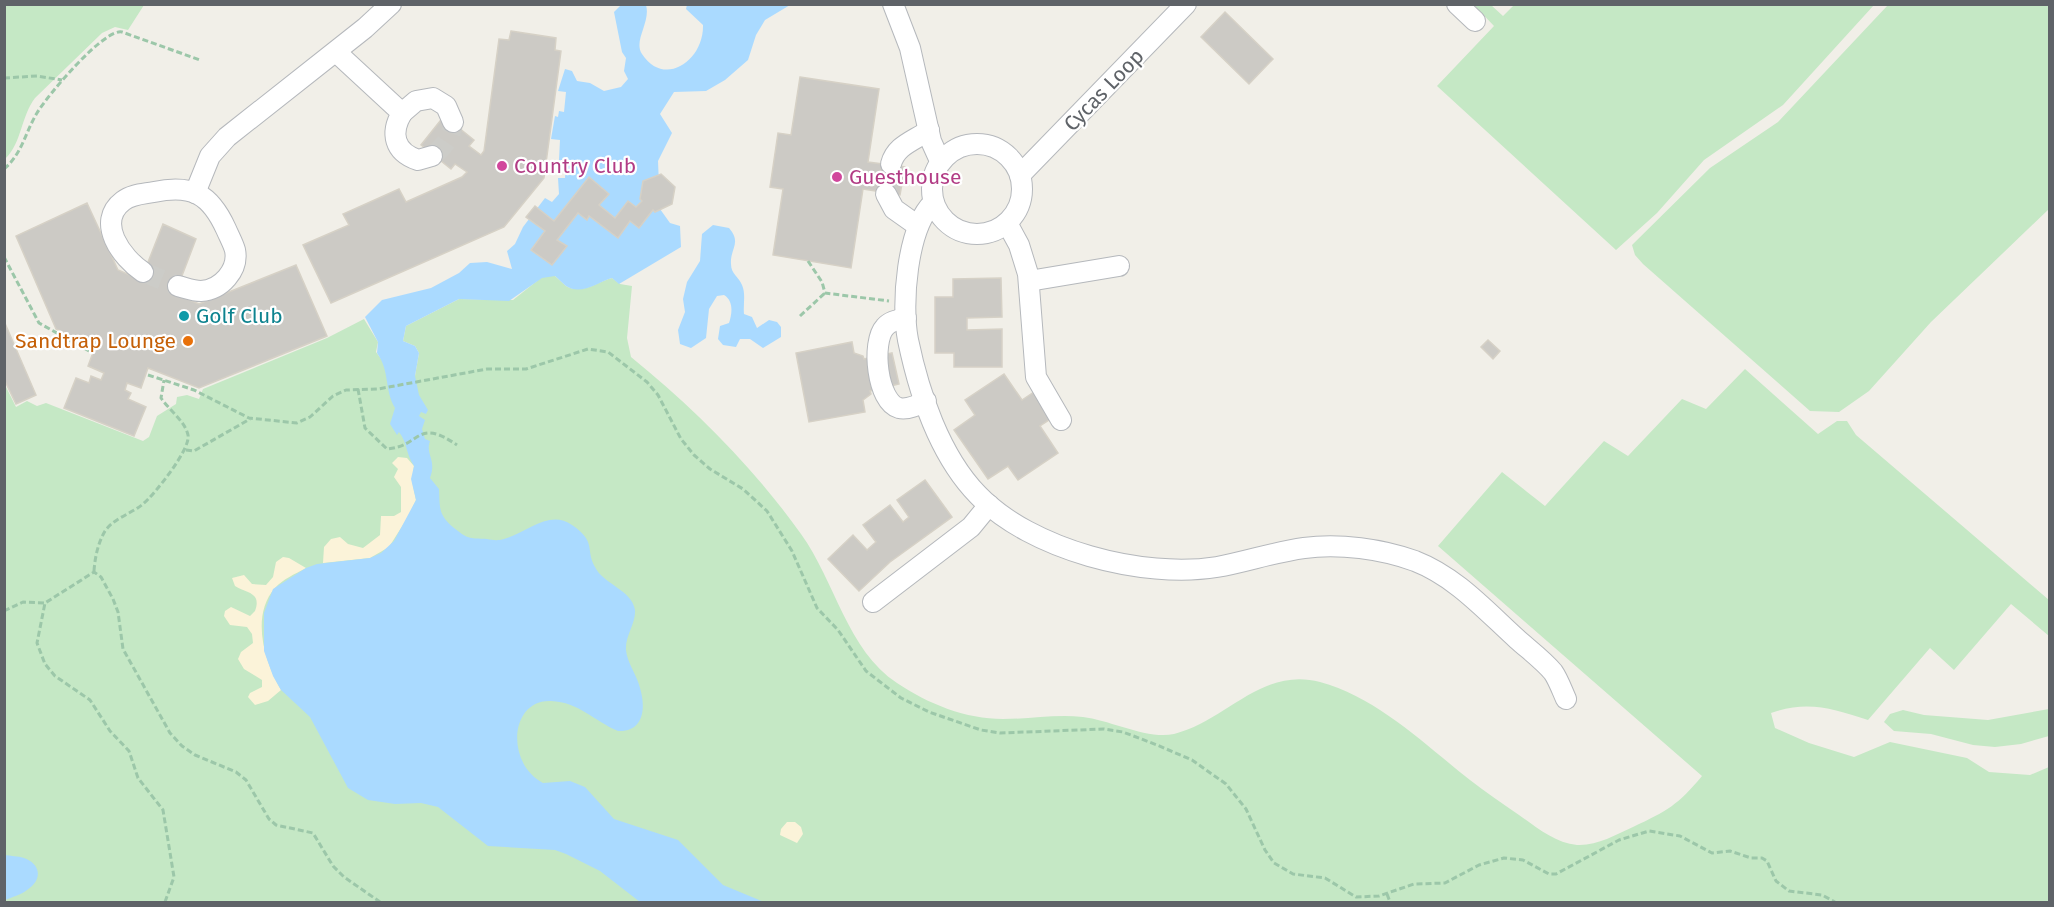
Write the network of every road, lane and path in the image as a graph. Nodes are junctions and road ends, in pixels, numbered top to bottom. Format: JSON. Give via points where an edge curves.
{"nodes":[{"id":1,"x":391,"y":4,"type":"edge"},
{"id":2,"x":892,"y":4,"type":"edge"},
{"id":3,"x":1186,"y":4,"type":"edge"},
{"id":4,"x":1457,"y":4,"type":"edge"},
{"id":5,"x":1475,"y":21,"type":"dead end"},
{"id":6,"x":336,"y":52,"type":"junction"},
{"id":7,"x":200,"y":60,"type":"dead end"},
{"id":8,"x":4,"y":78,"type":"edge"},
{"id":9,"x":63,"y":80,"type":"junction"},
{"id":10,"x":402,"y":112,"type":"junction"},
{"id":11,"x":453,"y":122,"type":"dead end"},
{"id":12,"x":929,"y":130,"type":"junction"},
{"id":13,"x":432,"y":156,"type":"dead end"},
{"id":14,"x":940,"y":161,"type":"junction"},
{"id":15,"x":891,"y":164,"type":"tunnel mouth"},
{"id":16,"x":4,"y":169,"type":"edge"},
{"id":17,"x":1020,"y":175,"type":"junction"},
{"id":18,"x":195,"y":193,"type":"junction"},
{"id":19,"x":886,"y":194,"type":"dead end"},
{"id":20,"x":933,"y":203,"type":"junction"},
{"id":21,"x":1007,"y":223,"type":"junction"},
{"id":22,"x":918,"y":226,"type":"junction"},
{"id":23,"x":4,"y":256,"type":"edge"},
{"id":24,"x":808,"y":261,"type":"dead end"},
{"id":25,"x":1119,"y":266,"type":"dead end"},
{"id":26,"x":144,"y":272,"type":"tunnel mouth"},
{"id":27,"x":1029,"y":281,"type":"junction"},
{"id":28,"x":178,"y":286,"type":"tunnel mouth"},
{"id":29,"x":825,"y":293,"type":"junction"},
{"id":30,"x":906,"y":311,"type":"junction"},
{"id":31,"x":800,"y":316,"type":"dead end"},
{"id":32,"x":91,"y":352,"type":"dead end"},
{"id":33,"x":148,"y":375,"type":"dead end"},
{"id":34,"x":164,"y":380,"type":"junction"},
{"id":35,"x":358,"y":389,"type":"junction"},
{"id":36,"x":926,"y":401,"type":"junction"},
{"id":37,"x":251,"y":418,"type":"junction"},
{"id":38,"x":1061,"y":420,"type":"dead end"},
{"id":39,"x":457,"y":445,"type":"dead end"},
{"id":40,"x":186,"y":450,"type":"junction"},
{"id":41,"x":989,"y":505,"type":"junction"},
{"id":42,"x":94,"y":572,"type":"junction"},
{"id":43,"x":873,"y":602,"type":"dead end"},
{"id":44,"x":45,"y":603,"type":"junction"},
{"id":45,"x":4,"y":610,"type":"edge"},
{"id":46,"x":1566,"y":699,"type":"dead end"},
{"id":47,"x":1387,"y":894,"type":"junction"},
{"id":48,"x":165,"y":903,"type":"edge"},
{"id":49,"x":380,"y":903,"type":"edge"},
{"id":50,"x":1390,"y":903,"type":"edge"},
{"id":51,"x":1835,"y":903,"type":"edge"}],
"edges":[{"from":1,"to":6,"type":"street"},
{"from":2,"to":12,"type":"street","via":[[910,48]]},
{"from":3,"to":17,"type":"street","name":"Cycas Loop"},
{"from":4,"to":5,"type":"street"},
{"from":6,"to":10,"type":"street"},
{"from":6,"to":18,"type":"street","via":[[227,137],[210,156]]},
{"from":7,"to":9,"type":"path","via":[[117,31]]},
{"from":8,"to":9,"type":"path","via":[[37,76]]},
{"from":9,"to":16,"type":"path","via":[[37,112],[20,151]]},
{"from":10,"to":11,"type":"street","via":[[416,101],[433,98],[446,106]]},
{"from":10,"to":13,"type":"street","via":[[394,128],[400,149],[418,160]]},
{"from":12,"to":14,"type":"street"},
{"from":12,"to":15,"type":"street","via":[[901,146]]},
{"from":14,"to":17,"type":"street","via":[[964,145],[992,145],[1004,152]]},
{"from":14,"to":20,"type":"street","via":[[934,173]]},
{"from":17,"to":21,"type":"street","via":[[1022,199]]},
{"from":18,"to":26,"type":"street","via":[[171,188],[126,198],[119,204],[113,214],[113,236],[126,258]]},
{"from":18,"to":28,"type":"street","via":[[218,212],[235,249],[234,267],[224,281],[202,291]]},
{"from":19,"to":22,"type":"street","via":[[894,209]]},
{"from":20,"to":21,"type":"street","via":[[949,225],[961,232],[987,233]]},
{"from":20,"to":22,"type":"street"},
{"from":21,"to":27,"type":"street","via":[[1019,245]]},
{"from":22,"to":30,"type":"street"},
{"from":23,"to":32,"type":"path","via":[[39,323]]},
{"from":24,"to":29,"type":"path"},
{"from":25,"to":27,"type":"street"},
{"from":27,"to":38,"type":"street","via":[[1036,377]]},
{"from":29,"to":30,"type":"path"},
{"from":29,"to":31,"type":"path"},
{"from":30,"to":36,"type":"street","via":[[912,358]]},
{"from":30,"to":36,"type":"street","via":[[878,337],[876,357],[888,400],[898,408]]},
{"from":33,"to":34,"type":"path"},
{"from":34,"to":37,"type":"path"},
{"from":34,"to":40,"type":"path","via":[[161,398],[188,435]]},
{"from":35,"to":37,"type":"path","via":[[340,392],[297,423]]},
{"from":35,"to":39,"type":"path","via":[[365,428],[379,444],[391,449],[428,432]]},
{"from":35,"to":47,"type":"path","via":[[378,389],[487,369],[526,369],[588,349],[608,352],[658,395],[694,455],[767,511],[792,551],[817,608],[838,630],[866,671],[884,687],[929,712],[981,730],[1000,733],[1104,729],[1157,745],[1192,760],[1226,784],[1246,809],[1268,856],[1283,869],[1306,878],[1325,878],[1356,897]]},
{"from":36,"to":41,"type":"street","via":[[954,462]]},
{"from":37,"to":40,"type":"path","via":[[194,451]]},
{"from":40,"to":42,"type":"path","via":[[145,502],[106,531],[98,545]]},
{"from":41,"to":43,"type":"street","via":[[971,527]]},
{"from":41,"to":46,"type":"street","via":[[1057,544],[1131,566],[1188,570],[1331,546],[1416,561],[1458,585],[1554,673]]},
{"from":42,"to":44,"type":"path"},
{"from":42,"to":49,"type":"path","via":[[101,577],[118,612],[123,649],[170,733],[195,755],[246,780],[276,825],[313,833],[344,878]]},
{"from":44,"to":45,"type":"path","via":[[23,602]]},
{"from":44,"to":48,"type":"path","via":[[38,643],[45,664],[55,676],[90,700],[129,751],[138,778],[164,810],[174,877]]},
{"from":47,"to":50,"type":"path"},
{"from":47,"to":51,"type":"path","via":[[1414,884],[1445,883],[1479,865],[1504,858],[1523,860],[1556,874],[1619,840],[1649,831],[1680,837],[1712,853],[1737,852],[1764,859],[1781,886],[1797,894],[1822,895]]}]}
